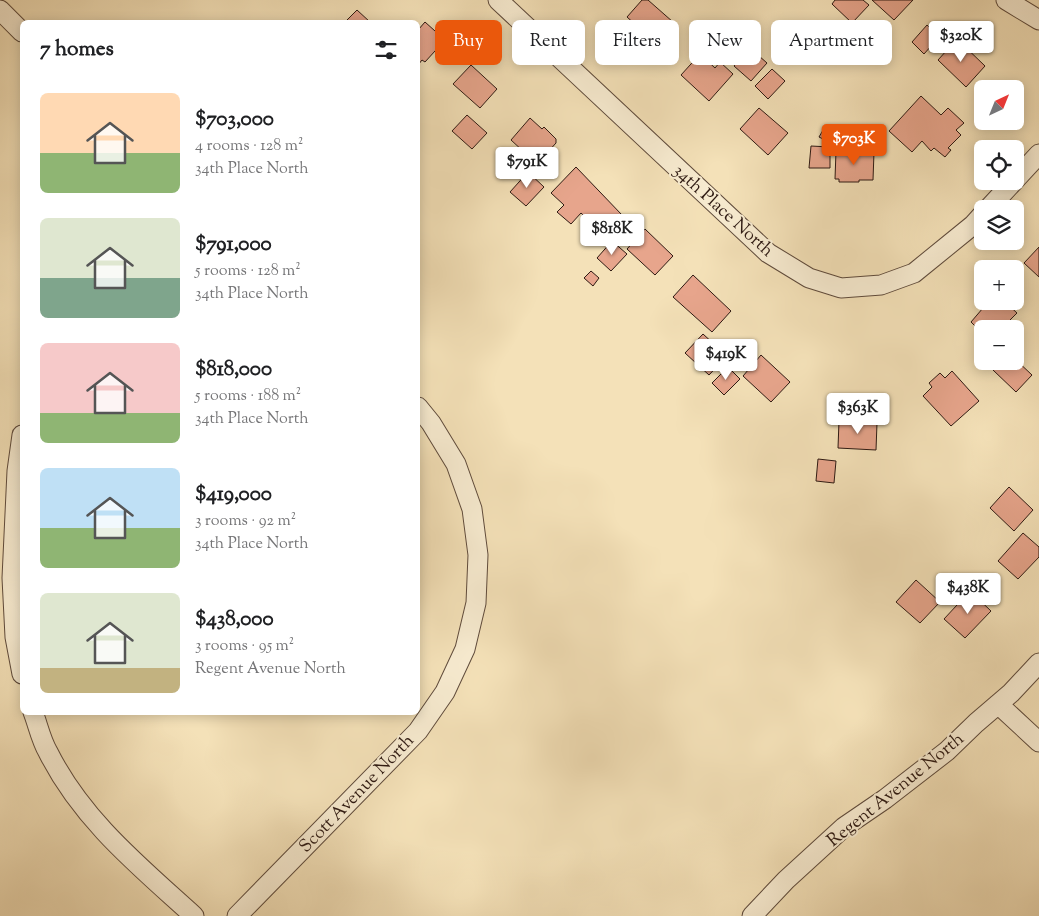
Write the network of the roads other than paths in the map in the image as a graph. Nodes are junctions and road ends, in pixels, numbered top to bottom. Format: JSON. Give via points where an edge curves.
{"nodes":[{"id":1,"x":498,"y":0,"type":"edge"},
{"id":2,"x":1006,"y":0,"type":"edge"},
{"id":3,"x":0,"y":10,"type":"edge"},
{"id":4,"x":1039,"y":20,"type":"edge"},
{"id":5,"x":20,"y":30,"type":"edge"},
{"id":6,"x":1039,"y":154,"type":"edge"},
{"id":7,"x":1024,"y":170,"type":"edge"},
{"id":8,"x":1006,"y":190,"type":"edge"},
{"id":9,"x":996,"y":200,"type":"edge"},
{"id":10,"x":974,"y":224,"type":"edge"},
{"id":11,"x":420,"y":409,"type":"edge"},
{"id":12,"x":20,"y":449,"type":"edge"},
{"id":13,"x":20,"y":663,"type":"edge"},
{"id":14,"x":1039,"y":663,"type":"edge"},
{"id":15,"x":998,"y":704,"type":"junction"},
{"id":16,"x":34,"y":715,"type":"edge"},
{"id":17,"x":1039,"y":742,"type":"edge"},
{"id":18,"x":194,"y":916,"type":"edge"},
{"id":19,"x":236,"y":916,"type":"edge"},
{"id":20,"x":752,"y":916,"type":"edge"}],
"edges":[{"from":1,"to":10,"type":"street","name":"34th Place North","via":[[768,253],[810,278],[841,288],[881,285],[914,273]]},
{"from":2,"to":4,"type":"street"},
{"from":3,"to":5,"type":"street"},
{"from":6,"to":7,"type":"street"},
{"from":8,"to":9,"type":"street"},
{"from":11,"to":19,"type":"street","name":"Scott Avenue North","via":[[456,464],[472,509],[478,555],[476,603],[465,649],[446,692],[418,731]]},
{"from":12,"to":13,"type":"street","via":[[12,578],[15,637]]},
{"from":14,"to":15,"type":"street","name":"Regent Avenue North"},
{"from":15,"to":17,"type":"street"},
{"from":15,"to":20,"type":"street","name":"Regent Avenue North","via":[[947,752],[844,827]]},
{"from":16,"to":18,"type":"street","via":[[47,751],[79,803],[118,848]]}]}
